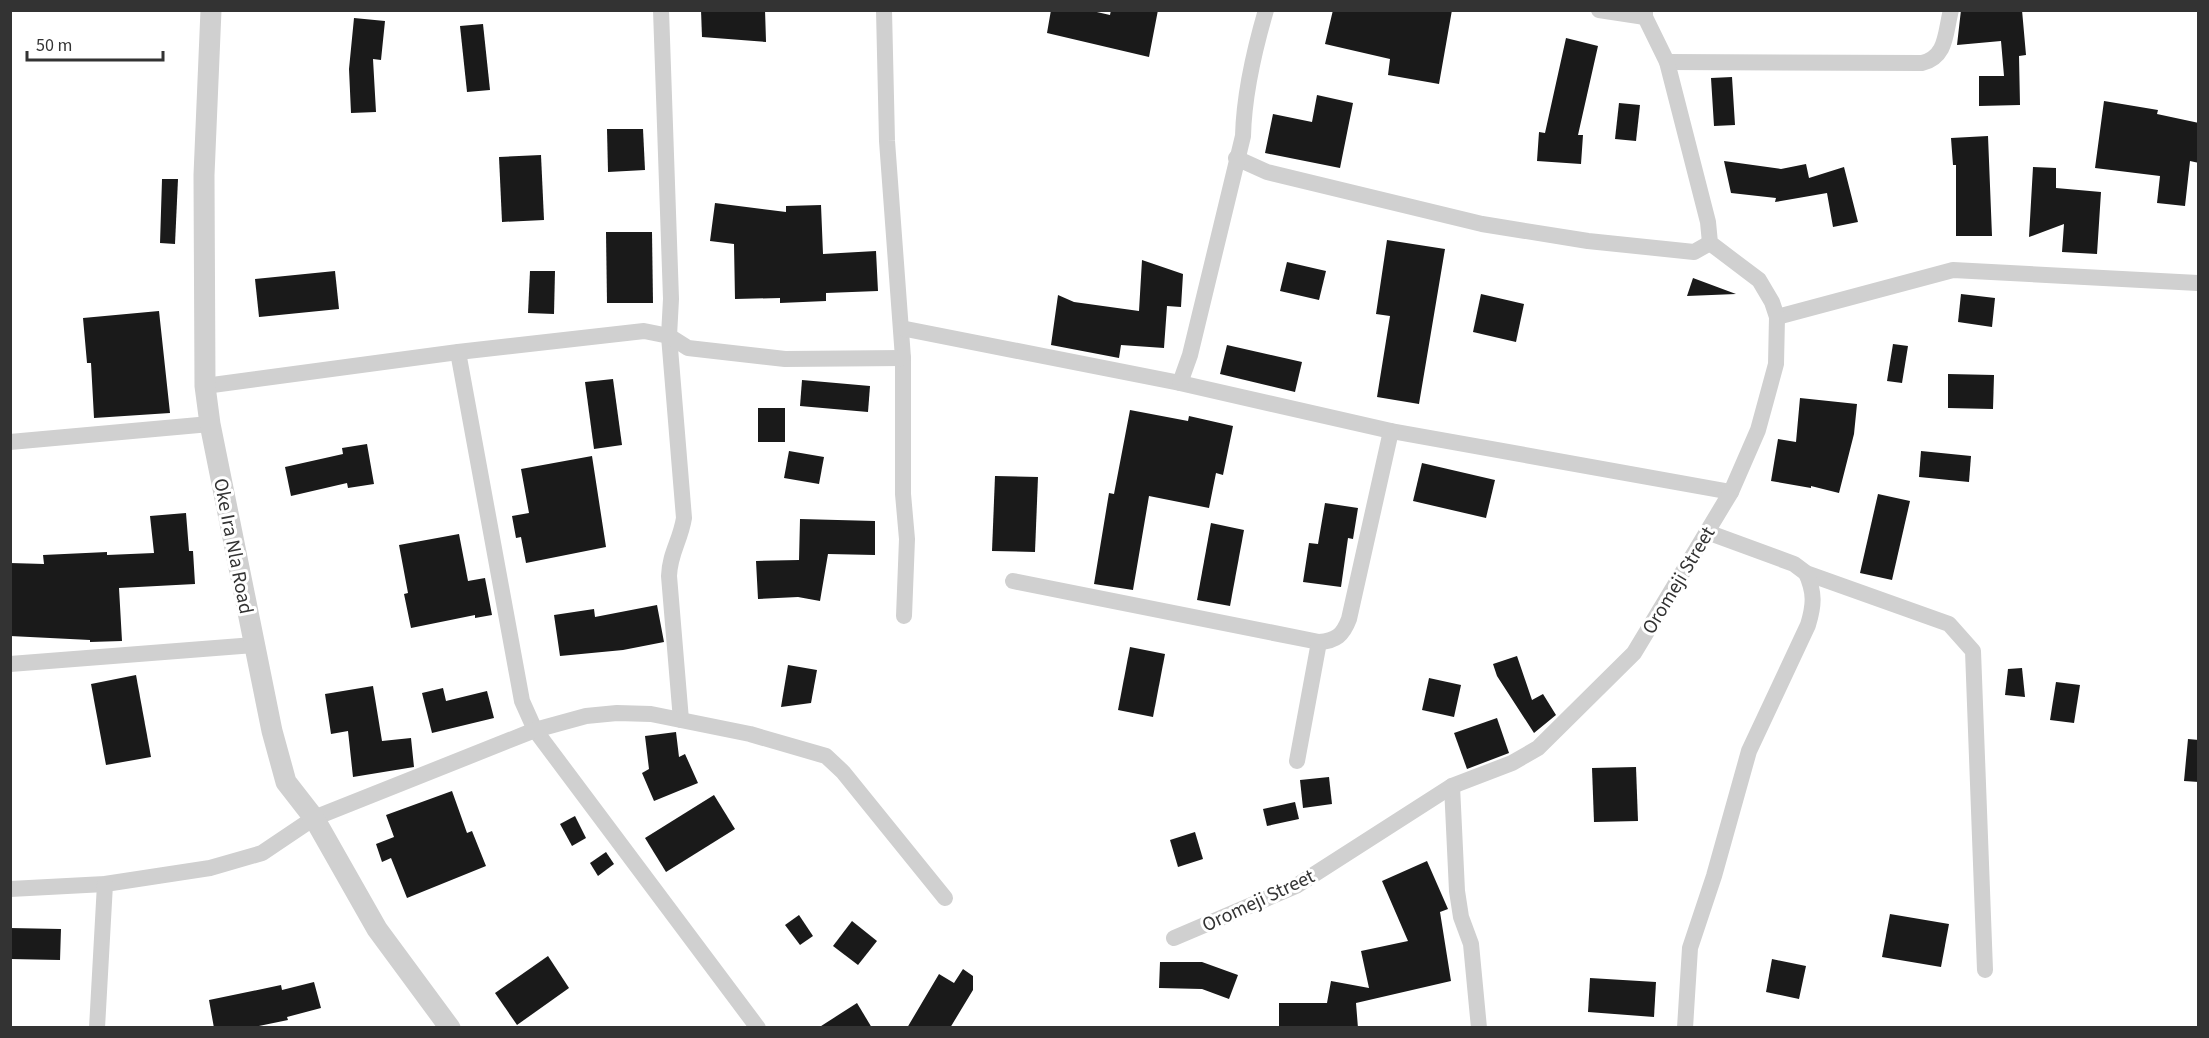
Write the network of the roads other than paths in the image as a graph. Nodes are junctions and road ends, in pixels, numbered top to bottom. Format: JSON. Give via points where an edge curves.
{"nodes":[{"id":1,"x":211,"y":10,"type":"edge"},
{"id":2,"x":661,"y":10,"type":"edge"},
{"id":3,"x":884,"y":10,"type":"edge"},
{"id":4,"x":1266,"y":10,"type":"edge"},
{"id":5,"x":1599,"y":10,"type":"edge"},
{"id":6,"x":1951,"y":10,"type":"edge"},
{"id":7,"x":1645,"y":14,"type":"edge"},
{"id":8,"x":1667,"y":62,"type":"junction"},
{"id":9,"x":1236,"y":158,"type":"junction"},
{"id":10,"x":1710,"y":243,"type":"junction"},
{"id":11,"x":2199,"y":283,"type":"edge"},
{"id":12,"x":1777,"y":317,"type":"junction"},
{"id":13,"x":902,"y":328,"type":"junction"},
{"id":14,"x":669,"y":336,"type":"junction"},
{"id":15,"x":458,"y":352,"type":"junction"},
{"id":16,"x":903,"y":358,"type":"junction"},
{"id":17,"x":1180,"y":383,"type":"junction"},
{"id":18,"x":205,"y":386,"type":"junction"},
{"id":19,"x":210,"y":423,"type":"junction"},
{"id":20,"x":1391,"y":431,"type":"junction"},
{"id":21,"x":10,"y":442,"type":"edge"},
{"id":22,"x":1731,"y":492,"type":"junction"},
{"id":23,"x":1707,"y":532,"type":"junction"},
{"id":24,"x":1806,"y":573,"type":"junction"},
{"id":25,"x":1013,"y":580,"type":"dead end"},
{"id":26,"x":904,"y":616,"type":"dead end"},
{"id":27,"x":1319,"y":642,"type":"junction"},
{"id":28,"x":254,"y":645,"type":"junction"},
{"id":29,"x":10,"y":664,"type":"edge"},
{"id":30,"x":681,"y":720,"type":"junction"},
{"id":31,"x":535,"y":730,"type":"junction"},
{"id":32,"x":1297,"y":761,"type":"dead end"},
{"id":33,"x":1452,"y":786,"type":"junction"},
{"id":34,"x":314,"y":818,"type":"junction"},
{"id":35,"x":105,"y":884,"type":"junction"},
{"id":36,"x":10,"y":889,"type":"edge"},
{"id":37,"x":945,"y":898,"type":"dead end"},
{"id":38,"x":1174,"y":938,"type":"dead end"},
{"id":39,"x":1985,"y":970,"type":"dead end"},
{"id":40,"x":97,"y":1028,"type":"edge"},
{"id":41,"x":450,"y":1028,"type":"edge"},
{"id":42,"x":758,"y":1028,"type":"edge"},
{"id":43,"x":1479,"y":1028,"type":"edge"},
{"id":44,"x":1685,"y":1028,"type":"edge"}],
"edges":[{"from":1,"to":18,"type":"street","name":"Oke Ira Nla Road","via":[[204,176]]},
{"from":2,"to":14,"type":"street"},
{"from":3,"to":13,"type":"street","via":[[887,141]]},
{"from":4,"to":9,"type":"street","via":[[1254,51],[1243,136]]},
{"from":5,"to":7,"type":"street"},
{"from":6,"to":8,"type":"street","via":[[1940,55],[1922,63]]},
{"from":7,"to":8,"type":"street"},
{"from":8,"to":10,"type":"street"},
{"from":9,"to":10,"type":"street","via":[[1267,172],[1482,224],[1588,242],[1694,252]]},
{"from":9,"to":17,"type":"street"},
{"from":10,"to":12,"type":"street","name":"Oromeji Street","via":[[1759,280]]},
{"from":11,"to":12,"type":"street","via":[[1953,270]]},
{"from":12,"to":22,"type":"street","name":"Oromeji Street","via":[[1776,364],[1758,430]]},
{"from":13,"to":16,"type":"street"},
{"from":13,"to":17,"type":"street"},
{"from":14,"to":15,"type":"street","via":[[644,331]]},
{"from":14,"to":16,"type":"street","via":[[688,348],[785,359]]},
{"from":14,"to":30,"type":"street","via":[[684,518],[681,537],[670,557],[669,576]]},
{"from":15,"to":18,"type":"street"},
{"from":15,"to":31,"type":"street","via":[[522,701]]},
{"from":16,"to":26,"type":"street","via":[[903,494],[907,539]]},
{"from":17,"to":20,"type":"street"},
{"from":18,"to":19,"type":"street","name":"Oke Ira Nla Road"},
{"from":19,"to":21,"type":"street"},
{"from":19,"to":28,"type":"street","name":"Oke Ira Nla Road"},
{"from":20,"to":22,"type":"street"},
{"from":20,"to":27,"type":"street","via":[[1349,619],[1338,637]]},
{"from":22,"to":23,"type":"street","name":"Oromeji Street"},
{"from":23,"to":24,"type":"street","via":[[1794,564]]},
{"from":23,"to":33,"type":"street","name":"Oromeji Street","via":[[1626,661],[1538,748],[1512,763]]},
{"from":24,"to":39,"type":"street","via":[[1949,624],[1973,651]]},
{"from":24,"to":44,"type":"street","via":[[1814,589],[1814,606],[1749,751],[1690,948]]},
{"from":25,"to":27,"type":"street"},
{"from":27,"to":32,"type":"street"},
{"from":28,"to":29,"type":"street"},
{"from":28,"to":34,"type":"street","name":"Oke Ira Nla Road","via":[[286,782]]},
{"from":30,"to":31,"type":"street","via":[[617,713],[586,716]]},
{"from":30,"to":37,"type":"street","via":[[750,734],[826,756]]},
{"from":31,"to":34,"type":"street"},
{"from":31,"to":42,"type":"street"},
{"from":33,"to":38,"type":"street","name":"Oromeji Street","via":[[1296,886]]},
{"from":33,"to":43,"type":"street","via":[[1457,891],[1471,944]]},
{"from":34,"to":35,"type":"street","via":[[262,852],[210,868]]},
{"from":34,"to":41,"type":"street","name":"Oke Ira Nla Road","via":[[377,929]]},
{"from":35,"to":36,"type":"street"},
{"from":35,"to":40,"type":"street"}]}
